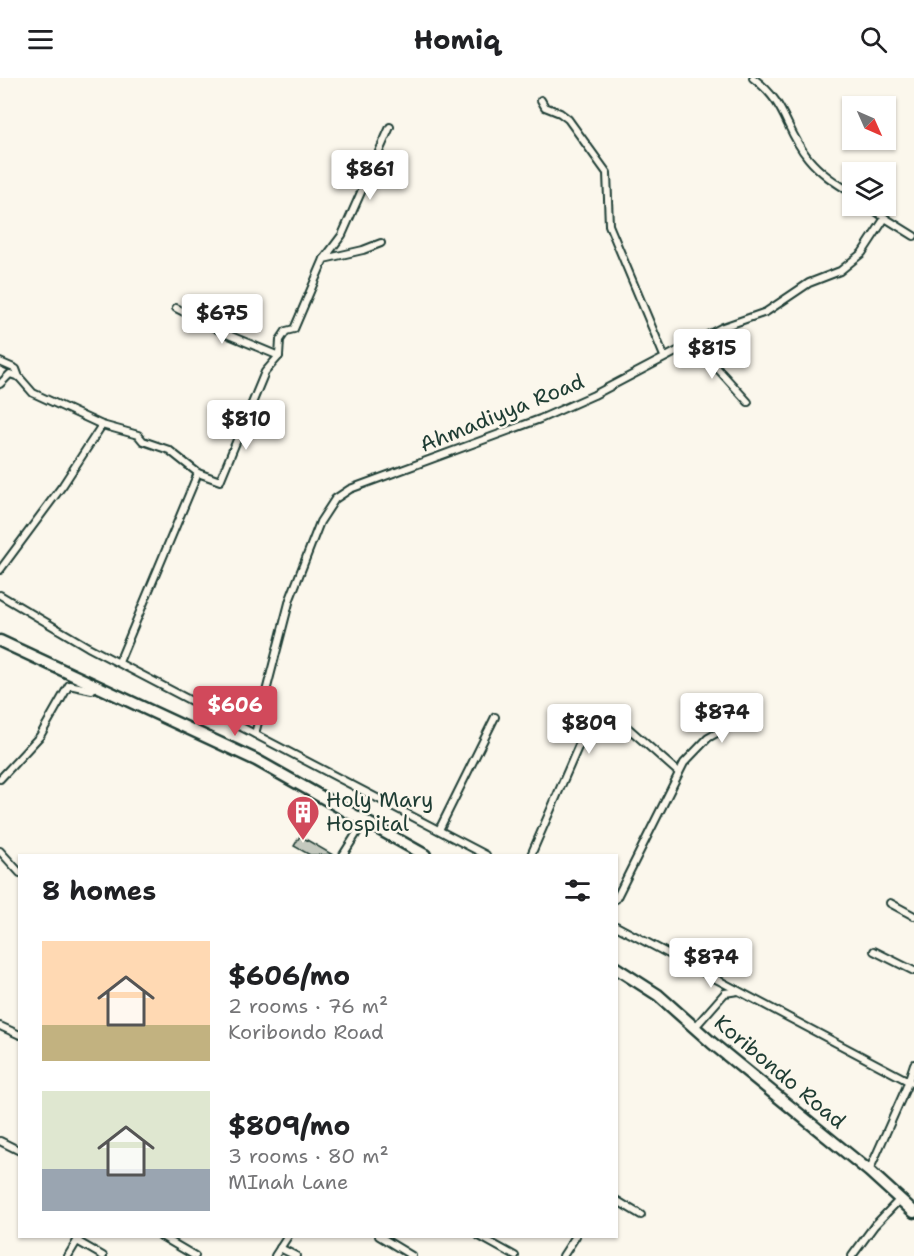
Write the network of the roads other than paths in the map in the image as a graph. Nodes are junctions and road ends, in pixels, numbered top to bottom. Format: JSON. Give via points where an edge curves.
{"nodes":[{"id":1,"x":753,"y":78,"type":"edge"},
{"id":2,"x":541,"y":100,"type":"dead end"},
{"id":3,"x":390,"y":127,"type":"dead end"},
{"id":4,"x":842,"y":186,"type":"edge"},
{"id":5,"x":882,"y":216,"type":"edge"},
{"id":6,"x":885,"y":218,"type":"junction"},
{"id":7,"x":914,"y":236,"type":"edge"},
{"id":8,"x":381,"y":243,"type":"dead end"},
{"id":9,"x":324,"y":259,"type":"junction"},
{"id":10,"x":176,"y":308,"type":"dead end"},
{"id":11,"x":698,"y":340,"type":"junction"},
{"id":12,"x":279,"y":356,"type":"junction"},
{"id":13,"x":664,"y":356,"type":"junction"},
{"id":14,"x":0,"y":362,"type":"edge"},
{"id":15,"x":19,"y":377,"type":"junction"},
{"id":16,"x":0,"y":384,"type":"edge"},
{"id":17,"x":748,"y":402,"type":"dead end"},
{"id":18,"x":102,"y":425,"type":"junction"},
{"id":19,"x":198,"y":473,"type":"junction"},
{"id":20,"x":0,"y":570,"type":"edge"},
{"id":21,"x":0,"y":595,"type":"edge"},
{"id":22,"x":0,"y":641,"type":"edge"},
{"id":23,"x":118,"y":662,"type":"junction"},
{"id":24,"x":95,"y":683,"type":"junction"},
{"id":25,"x":756,"y":711,"type":"dead end"},
{"id":26,"x":495,"y":717,"type":"dead end"},
{"id":27,"x":255,"y":734,"type":"junction"},
{"id":28,"x":678,"y":772,"type":"junction"},
{"id":29,"x":0,"y":778,"type":"edge"},
{"id":30,"x":365,"y":819,"type":"junction"},
{"id":31,"x":438,"y":830,"type":"junction"},
{"id":32,"x":0,"y":851,"type":"edge"},
{"id":33,"x":344,"y":854,"type":"edge"},
{"id":34,"x":423,"y":854,"type":"edge"},
{"id":35,"x":484,"y":854,"type":"edge"},
{"id":36,"x":531,"y":854,"type":"edge"},
{"id":37,"x":18,"y":871,"type":"edge"},
{"id":38,"x":618,"y":895,"type":"edge"},
{"id":39,"x":890,"y":903,"type":"dead end"},
{"id":40,"x":914,"y":916,"type":"edge"},
{"id":41,"x":618,"y":927,"type":"edge"},
{"id":42,"x":874,"y":951,"type":"dead end"},
{"id":43,"x":618,"y":969,"type":"edge"},
{"id":44,"x":914,"y":971,"type":"edge"},
{"id":45,"x":744,"y":993,"type":"junction"},
{"id":46,"x":0,"y":1026,"type":"edge"},
{"id":47,"x":696,"y":1026,"type":"junction"},
{"id":48,"x":18,"y":1034,"type":"edge"},
{"id":49,"x":914,"y":1064,"type":"edge"},
{"id":50,"x":909,"y":1081,"type":"edge"},
{"id":51,"x":0,"y":1141,"type":"edge"},
{"id":52,"x":18,"y":1150,"type":"edge"},
{"id":53,"x":869,"y":1171,"type":"junction"},
{"id":54,"x":900,"y":1199,"type":"junction"},
{"id":55,"x":618,"y":1201,"type":"edge"},
{"id":56,"x":914,"y":1212,"type":"edge"},
{"id":57,"x":641,"y":1215,"type":"dead end"},
{"id":58,"x":79,"y":1238,"type":"edge"},
{"id":59,"x":164,"y":1238,"type":"edge"},
{"id":60,"x":287,"y":1238,"type":"edge"},
{"id":61,"x":383,"y":1238,"type":"edge"},
{"id":62,"x":483,"y":1238,"type":"edge"},
{"id":63,"x":575,"y":1238,"type":"edge"},
{"id":64,"x":280,"y":1248,"type":"junction"},
{"id":65,"x":68,"y":1256,"type":"edge"},
{"id":66,"x":103,"y":1256,"type":"edge"},
{"id":67,"x":195,"y":1256,"type":"edge"},
{"id":68,"x":275,"y":1256,"type":"edge"},
{"id":69,"x":296,"y":1256,"type":"edge"},
{"id":70,"x":412,"y":1256,"type":"edge"},
{"id":71,"x":515,"y":1256,"type":"edge"},
{"id":72,"x":563,"y":1256,"type":"edge"},
{"id":73,"x":852,"y":1256,"type":"edge"}],
"edges":[{"from":1,"to":4,"type":"street","via":[[779,104],[809,159]]},
{"from":2,"to":13,"type":"street","via":[[545,107],[568,119],[607,173],[609,225]]},
{"from":3,"to":9,"type":"street","via":[[342,235]]},
{"from":5,"to":6,"type":"street"},
{"from":6,"to":7,"type":"street"},
{"from":6,"to":11,"type":"street","name":"Ahmadiyya Road","via":[[862,253],[840,271],[809,284],[766,312]]},
{"from":8,"to":9,"type":"street"},
{"from":9,"to":12,"type":"street","via":[[294,329],[286,331],[280,340]]},
{"from":10,"to":12,"type":"street"},
{"from":11,"to":13,"type":"street","name":"Ahmadiyya Road"},
{"from":11,"to":17,"type":"street"},
{"from":12,"to":19,"type":"street","via":[[265,372],[220,481]]},
{"from":13,"to":27,"type":"street","name":"Ahmadiyya Road","via":[[594,395],[540,419],[350,489],[335,499],[320,522],[290,599]]},
{"from":14,"to":15,"type":"street","via":[[16,369]]},
{"from":15,"to":16,"type":"street","via":[[10,374]]},
{"from":15,"to":18,"type":"street","via":[[33,393]]},
{"from":18,"to":19,"type":"street","via":[[138,435],[143,441],[169,450]]},
{"from":18,"to":20,"type":"street","via":[[76,468]]},
{"from":19,"to":23,"type":"street"},
{"from":21,"to":23,"type":"street"},
{"from":22,"to":24,"type":"highway"},
{"from":23,"to":27,"type":"street"},
{"from":24,"to":29,"type":"street","via":[[92,690],[69,685],[39,736]]},
{"from":24,"to":30,"type":"highway","via":[[256,760]]},
{"from":25,"to":28,"type":"street","via":[[708,738]]},
{"from":26,"to":31,"type":"street"},
{"from":27,"to":31,"type":"street"},
{"from":28,"to":36,"type":"street","via":[[618,719],[600,717],[582,738]]},
{"from":28,"to":38,"type":"street"},
{"from":30,"to":33,"type":"street"},
{"from":30,"to":34,"type":"highway"},
{"from":31,"to":35,"type":"street"},
{"from":32,"to":37,"type":"street"},
{"from":39,"to":40,"type":"street"},
{"from":41,"to":45,"type":"street"},
{"from":42,"to":44,"type":"street"},
{"from":43,"to":47,"type":"highway","name":"Koribondo Road"},
{"from":45,"to":47,"type":"street","via":[[725,993]]},
{"from":45,"to":50,"type":"street"},
{"from":46,"to":48,"type":"street"},
{"from":47,"to":53,"type":"highway","name":"Koribondo Road"},
{"from":49,"to":50,"type":"street"},
{"from":50,"to":53,"type":"street"},
{"from":51,"to":52,"type":"street"},
{"from":53,"to":54,"type":"highway","name":"Koribondo Road"},
{"from":54,"to":56,"type":"highway","name":"Koribondo Road"},
{"from":54,"to":73,"type":"street"},
{"from":55,"to":57,"type":"street"},
{"from":58,"to":65,"type":"street"},
{"from":58,"to":66,"type":"street"},
{"from":59,"to":67,"type":"street"},
{"from":60,"to":64,"type":"street"},
{"from":61,"to":70,"type":"street"},
{"from":62,"to":71,"type":"street"},
{"from":63,"to":72,"type":"street"},
{"from":64,"to":68,"type":"street"},
{"from":64,"to":69,"type":"street"}]}
